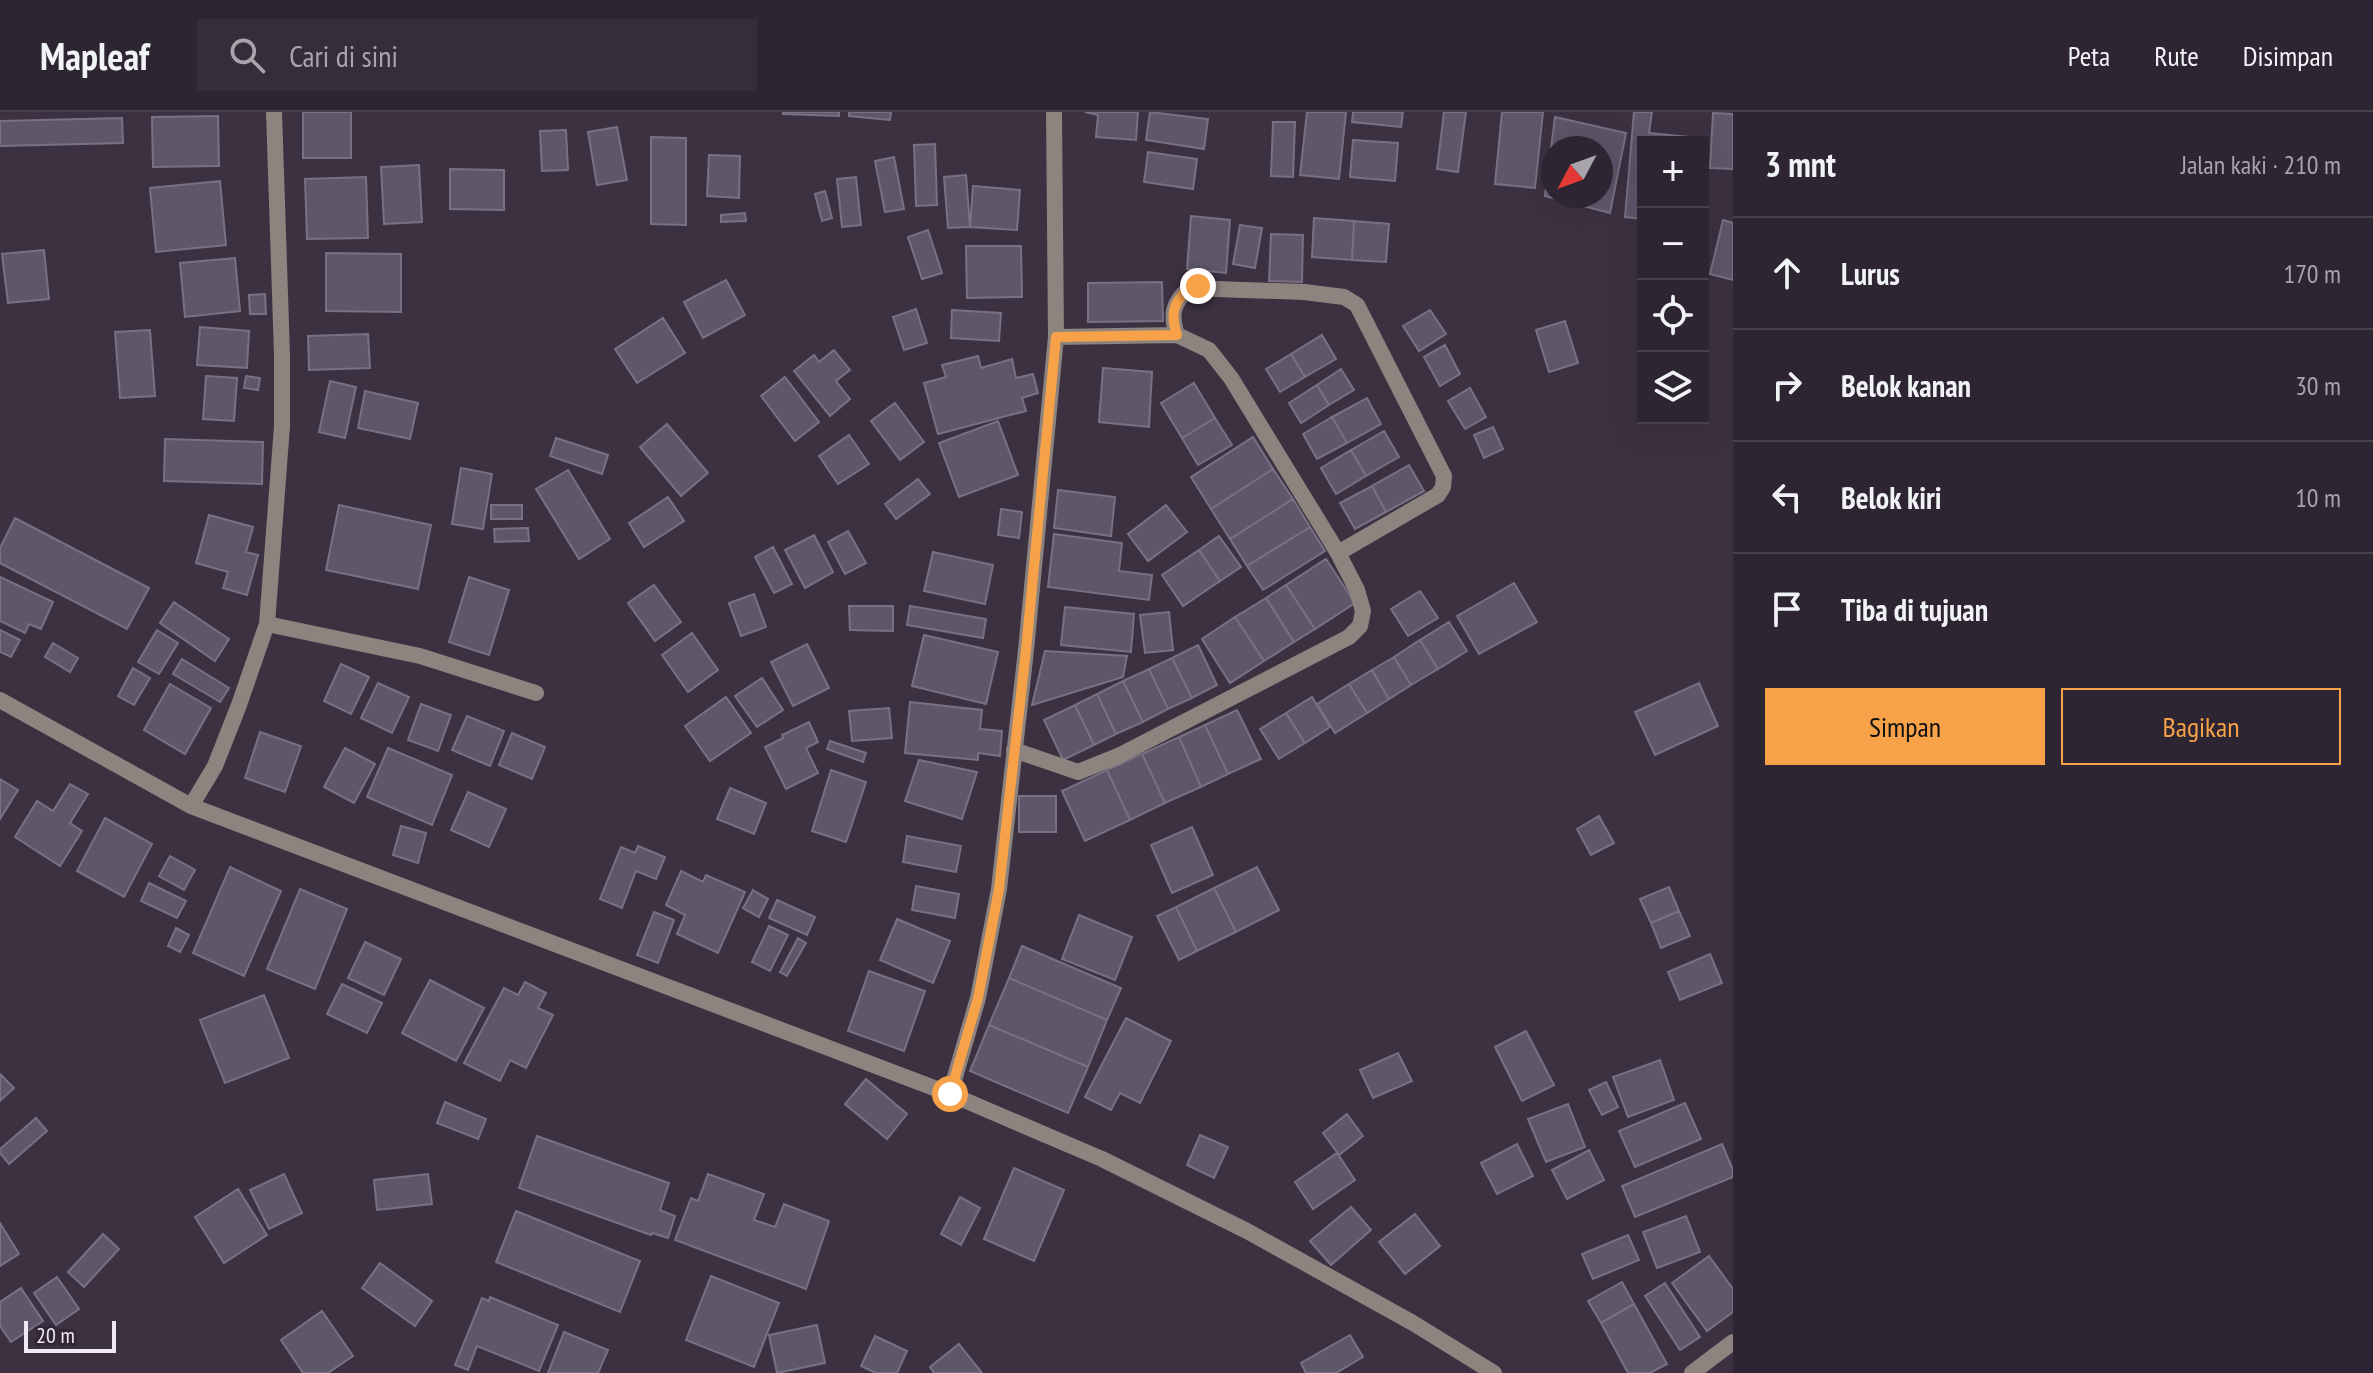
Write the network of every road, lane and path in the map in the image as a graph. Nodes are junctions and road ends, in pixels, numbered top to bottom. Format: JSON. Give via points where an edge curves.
{"nodes":[{"id":1,"x":274,"y":112,"type":"edge"},
{"id":2,"x":1054,"y":112,"type":"edge"},
{"id":3,"x":1177,"y":335,"type":"junction"},
{"id":4,"x":1056,"y":337,"type":"junction"},
{"id":5,"x":1338,"y":553,"type":"junction"},
{"id":6,"x":267,"y":624,"type":"junction"},
{"id":7,"x":536,"y":693,"type":"dead end"},
{"id":8,"x":0,"y":700,"type":"edge"},
{"id":9,"x":1014,"y":750,"type":"junction"},
{"id":10,"x":191,"y":806,"type":"junction"},
{"id":11,"x":950,"y":1094,"type":"junction"},
{"id":12,"x":1733,"y":1342,"type":"edge"},
{"id":13,"x":1471,"y":1366,"type":"edge"},
{"id":14,"x":1494,"y":1373,"type":"edge"},
{"id":15,"x":1692,"y":1373,"type":"edge"}],
"edges":[{"from":1,"to":6,"type":"street","via":[[282,426]]},
{"from":2,"to":4,"type":"street"},
{"from":3,"to":4,"type":"street"},
{"from":3,"to":5,"type":"street","via":[[1209,350],[1221,364]]},
{"from":3,"to":5,"type":"street","via":[[1173,306],[1189,288],[1304,292],[1344,297],[1357,305],[1444,476],[1438,495]]},
{"from":4,"to":9,"type":"street"},
{"from":5,"to":9,"type":"street","via":[[1363,611],[1360,626],[1349,637],[1078,772]]},
{"from":6,"to":7,"type":"street","via":[[420,656]]},
{"from":6,"to":10,"type":"street","via":[[215,766]]},
{"from":8,"to":10,"type":"street"},
{"from":9,"to":11,"type":"street","via":[[999,889],[978,998]]},
{"from":10,"to":11,"type":"street"},
{"from":11,"to":13,"type":"street","via":[[1102,1159],[1247,1231],[1413,1323]]},
{"from":12,"to":15,"type":"street"},
{"from":13,"to":14,"type":"street"}]}
